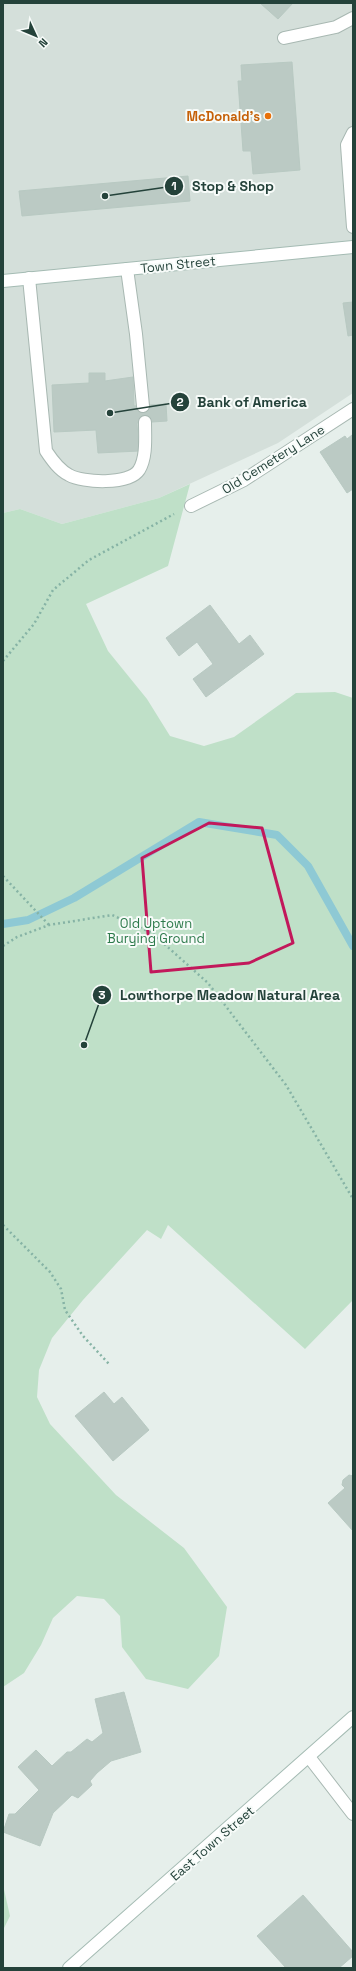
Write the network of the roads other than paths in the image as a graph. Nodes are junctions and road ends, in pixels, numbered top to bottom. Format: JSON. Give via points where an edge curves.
{"nodes":[{"id":1,"x":353,"y":18,"type":"edge"},
{"id":2,"x":284,"y":38,"type":"dead end"},
{"id":3,"x":353,"y":133,"type":"edge"},
{"id":4,"x":353,"y":227,"type":"edge"},
{"id":5,"x":353,"y":247,"type":"edge"},
{"id":6,"x":127,"y":269,"type":"junction"},
{"id":7,"x":29,"y":278,"type":"junction"},
{"id":8,"x":3,"y":280,"type":"edge"},
{"id":9,"x":143,"y":406,"type":"dead end"},
{"id":10,"x":353,"y":409,"type":"edge"},
{"id":11,"x":145,"y":422,"type":"dead end"},
{"id":12,"x":191,"y":506,"type":"road end"},
{"id":13,"x":353,"y":1717,"type":"edge"},
{"id":14,"x":309,"y":1757,"type":"junction"},
{"id":15,"x":353,"y":1814,"type":"edge"},
{"id":16,"x":69,"y":1968,"type":"edge"}],
"edges":[{"from":1,"to":2,"type":"street","via":[[336,28]]},
{"from":3,"to":4,"type":"street","via":[[347,145]]},
{"from":5,"to":6,"type":"street","name":"Town Street"},
{"from":6,"to":7,"type":"street","name":"Town Street"},
{"from":6,"to":9,"type":"street"},
{"from":7,"to":8,"type":"street","name":"Town Street"},
{"from":7,"to":11,"type":"street","via":[[46,451],[56,465],[69,475],[87,482],[104,482],[133,476],[142,462]]},
{"from":10,"to":12,"type":"street","name":"Old Cemetery Lane","via":[[244,480]]},
{"from":13,"to":14,"type":"street","name":"East Town Street"},
{"from":14,"to":15,"type":"street"},
{"from":14,"to":16,"type":"street","name":"East Town Street"}]}
